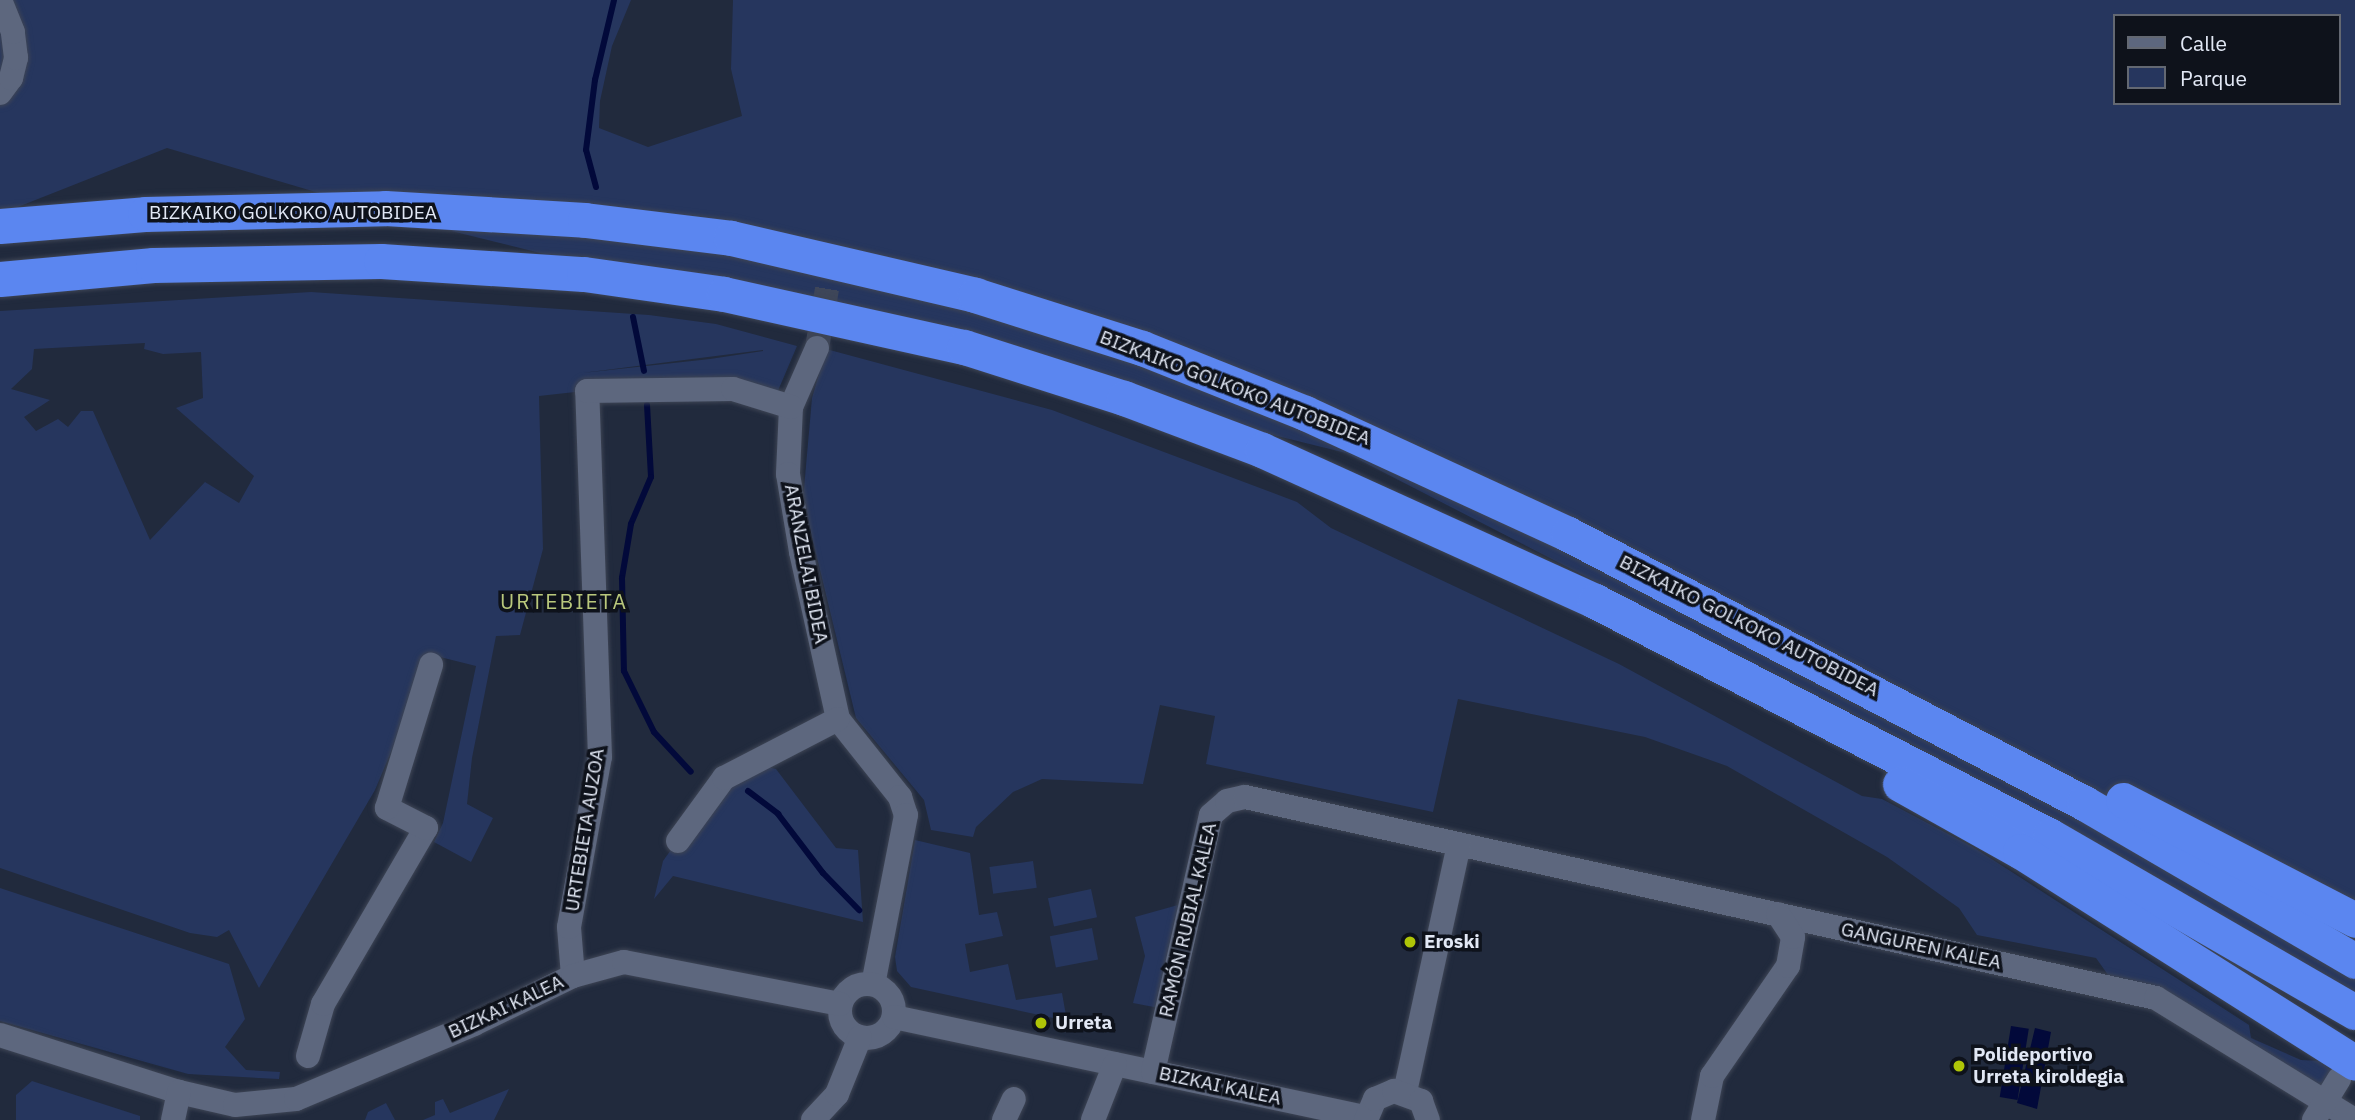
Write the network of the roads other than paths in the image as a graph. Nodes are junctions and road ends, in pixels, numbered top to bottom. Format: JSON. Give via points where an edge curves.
{"nodes":[{"id":1,"x":1,"y":0,"type":"edge"},
{"id":2,"x":0,"y":93,"type":"edge"},
{"id":3,"x":0,"y":226,"type":"edge"},
{"id":4,"x":0,"y":279,"type":"edge"},
{"id":5,"x":817,"y":348,"type":"tunnel mouth"},
{"id":6,"x":791,"y":407,"type":"junction"},
{"id":7,"x":1771,"y":636,"type":"junction"},
{"id":8,"x":431,"y":665,"type":"dead end"},
{"id":9,"x":1727,"y":666,"type":"junction"},
{"id":10,"x":838,"y":719,"type":"junction"},
{"id":11,"x":678,"y":841,"type":"dead end"},
{"id":12,"x":1459,"y":845,"type":"junction"},
{"id":13,"x":1778,"y":914,"type":"junction"},
{"id":14,"x":2355,"y":920,"type":"edge"},
{"id":15,"x":2355,"y":961,"type":"edge"},
{"id":16,"x":573,"y":976,"type":"junction"},
{"id":17,"x":873,"y":984,"type":"junction"},
{"id":18,"x":840,"y":1004,"type":"junction"},
{"id":19,"x":2355,"y":1012,"type":"edge"},
{"id":20,"x":894,"y":1017,"type":"junction"},
{"id":21,"x":0,"y":1035,"type":"edge"},
{"id":22,"x":860,"y":1037,"type":"junction"},
{"id":23,"x":308,"y":1056,"type":"dead end"},
{"id":24,"x":1115,"y":1064,"type":"junction"},
{"id":25,"x":2347,"y":1071,"type":"edge"},
{"id":26,"x":1153,"y":1072,"type":"junction"},
{"id":27,"x":1405,"y":1092,"type":"junction"},
{"id":28,"x":176,"y":1106,"type":"edge"},
{"id":29,"x":297,"y":1109,"type":"edge"},
{"id":30,"x":2320,"y":1110,"type":"edge"},
{"id":31,"x":828,"y":1116,"type":"edge"},
{"id":32,"x":1366,"y":1119,"type":"edge"},
{"id":33,"x":1093,"y":1120,"type":"edge"},
{"id":34,"x":1428,"y":1120,"type":"edge"},
{"id":35,"x":1703,"y":1120,"type":"edge"},
{"id":36,"x":2354,"y":1120,"type":"edge"}],
"edges":[{"from":1,"to":2,"type":"street","via":[[13,32],[16,58],[11,78]]},
{"from":3,"to":7,"type":"highway","name":"BIZKAIKO GOLKOKO AUTOBIDEA","via":[[145,214],[385,208],[585,220],[731,238],[975,295],[1142,348],[1422,464]]},
{"from":4,"to":9,"type":"highway","via":[[153,265],[381,261],[584,274],[724,294],[964,347],[1124,398],[1262,450],[1382,501]]},
{"from":5,"to":6,"type":"street","name":"ARANZELAI BIDEA"},
{"from":6,"to":10,"type":"street","name":"ARANZELAI BIDEA","via":[[788,474]]},
{"from":6,"to":16,"type":"street","name":"URTEBIETA AUZOA","via":[[733,389],[587,391],[600,757],[569,927]]},
{"from":7,"to":14,"type":"highway","via":[[1966,719]]},
{"from":7,"to":15,"type":"highway","name":"BIZKAIKO GOLKOKO AUTOBIDEA","via":[[2084,803]]},
{"from":8,"to":23,"type":"street","via":[[387,808],[426,828],[323,1004]]},
{"from":9,"to":19,"type":"highway","via":[[2050,836]]},
{"from":9,"to":25,"type":"highway","via":[[1858,760],[2020,851]]},
{"from":10,"to":11,"type":"street","via":[[730,774]]},
{"from":10,"to":17,"type":"street","name":"ARANZELAI BIDEA","via":[[900,797],[906,816]]},
{"from":12,"to":13,"type":"street","name":"GANGUREN KALEA"},
{"from":12,"to":26,"type":"street","name":"RAMÓN RUBIAL KALEA","via":[[1245,797],[1227,801],[1211,815]]},
{"from":12,"to":27,"type":"street"},
{"from":13,"to":30,"type":"street","name":"GANGUREN KALEA","via":[[2157,998]]},
{"from":13,"to":35,"type":"street","via":[[1793,937],[1788,966],[1712,1076]]},
{"from":16,"to":18,"type":"street","name":"BIZKAI KALEA","via":[[624,962]]},
{"from":16,"to":29,"type":"street","name":"BIZKAI KALEA"},
{"from":17,"to":18,"type":"street","via":[[856,985]]},
{"from":17,"to":20,"type":"street","via":[[893,1000]]},
{"from":18,"to":22,"type":"street","via":[[846,1028]]},
{"from":20,"to":22,"type":"street","via":[[877,1036]]},
{"from":20,"to":24,"type":"street","name":"BIZKAI KALEA"},
{"from":21,"to":28,"type":"street","via":[[166,1092]]},
{"from":22,"to":31,"type":"street"},
{"from":24,"to":26,"type":"street","name":"BIZKAI KALEA"},
{"from":24,"to":33,"type":"street"},
{"from":25,"to":30,"type":"street"},
{"from":26,"to":32,"type":"street","name":"BIZKAI KALEA"},
{"from":27,"to":32,"type":"street","name":"BIZKAI KALEA","via":[[1376,1099]]},
{"from":27,"to":34,"type":"street","via":[[1420,1101]]},
{"from":28,"to":29,"type":"street","name":"BIZKAI KALEA"},
{"from":30,"to":36,"type":"street","name":"GANGUREN KALEA"}]}
